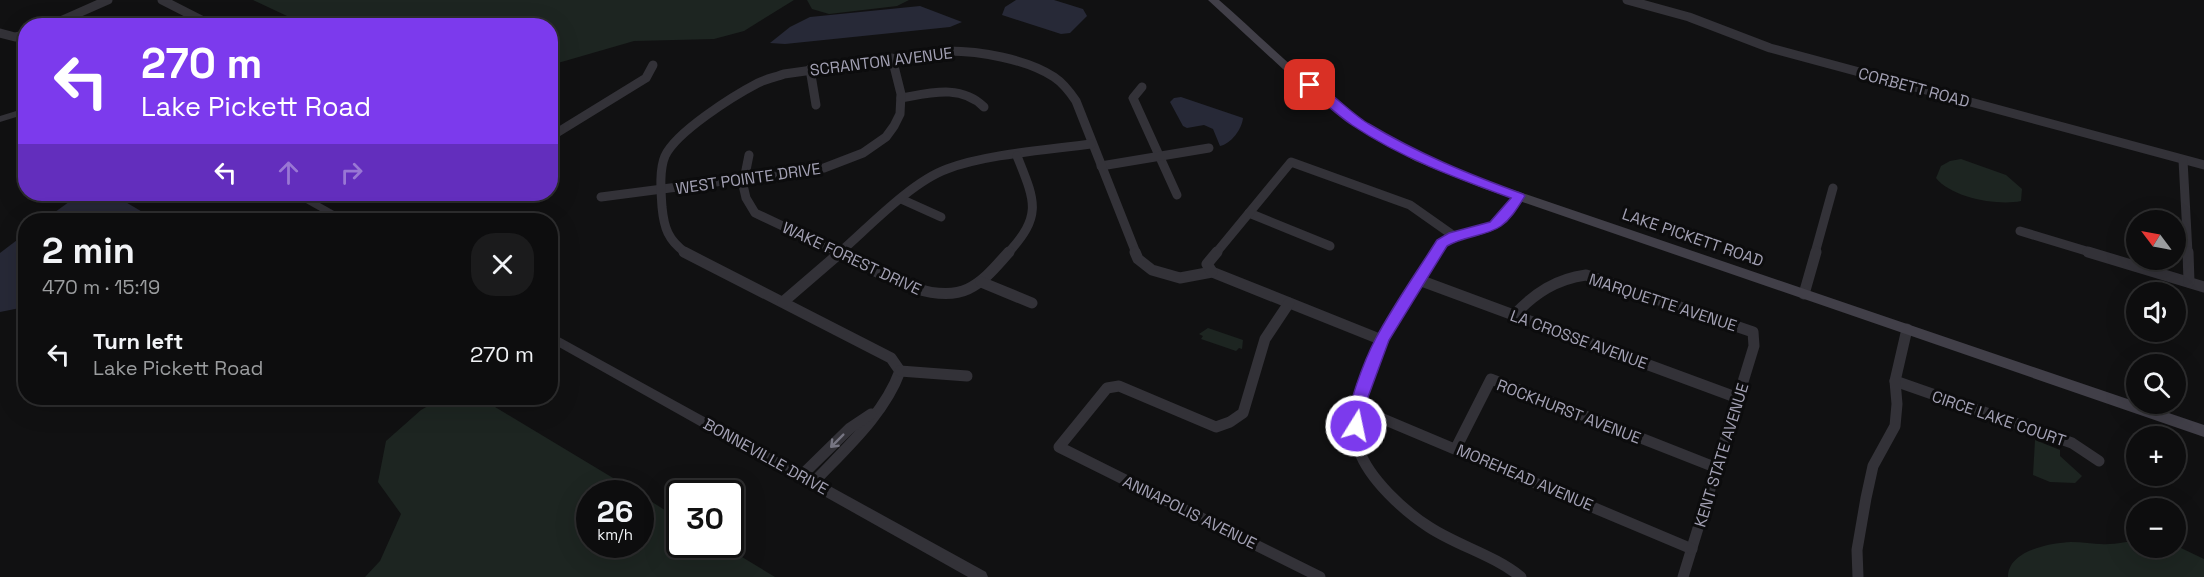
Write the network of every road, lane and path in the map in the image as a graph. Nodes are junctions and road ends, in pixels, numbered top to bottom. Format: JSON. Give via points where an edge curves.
{"nodes":[{"id":1,"x":108,"y":0,"type":"edge"},
{"id":2,"x":162,"y":0,"type":"edge"},
{"id":3,"x":1213,"y":0,"type":"edge"},
{"id":4,"x":1627,"y":0,"type":"edge"},
{"id":5,"x":67,"y":18,"type":"edge"},
{"id":6,"x":197,"y":18,"type":"edge"},
{"id":7,"x":0,"y":33,"type":"edge"},
{"id":8,"x":18,"y":36,"type":"edge"},
{"id":9,"x":892,"y":58,"type":"junction"},
{"id":10,"x":653,"y":65,"type":"dead end"},
{"id":11,"x":810,"y":69,"type":"junction"},
{"id":12,"x":1142,"y":87,"type":"dead end"},
{"id":13,"x":902,"y":98,"type":"junction"},
{"id":14,"x":816,"y":105,"type":"dead end"},
{"id":15,"x":984,"y":107,"type":"dead end"},
{"id":16,"x":18,"y":113,"type":"edge"},
{"id":17,"x":0,"y":119,"type":"edge"},
{"id":18,"x":558,"y":133,"type":"edge"},
{"id":19,"x":1091,"y":144,"type":"junction"},
{"id":20,"x":1209,"y":148,"type":"dead end"},
{"id":21,"x":749,"y":155,"type":"dead end"},
{"id":22,"x":1017,"y":156,"type":"junction"},
{"id":23,"x":1159,"y":156,"type":"junction"},
{"id":24,"x":2183,"y":159,"type":"junction"},
{"id":25,"x":2204,"y":165,"type":"edge"},
{"id":26,"x":1101,"y":166,"type":"junction"},
{"id":27,"x":744,"y":179,"type":"junction"},
{"id":28,"x":1833,"y":188,"type":"dead end"},
{"id":29,"x":661,"y":190,"type":"junction"},
{"id":30,"x":1176,"y":195,"type":"dead end"},
{"id":31,"x":1518,"y":196,"type":"junction"},
{"id":32,"x":601,"y":197,"type":"dead end"},
{"id":33,"x":901,"y":199,"type":"junction"},
{"id":34,"x":309,"y":201,"type":"edge"},
{"id":35,"x":331,"y":213,"type":"edge"},
{"id":36,"x":1249,"y":213,"type":"junction"},
{"id":37,"x":941,"y":217,"type":"dead end"},
{"id":38,"x":2020,"y":231,"type":"dead end"},
{"id":39,"x":1454,"y":236,"type":"junction"},
{"id":40,"x":1330,"y":246,"type":"dead end"},
{"id":41,"x":840,"y":253,"type":"junction"},
{"id":42,"x":1212,"y":272,"type":"junction"},
{"id":43,"x":1419,"y":280,"type":"junction"},
{"id":44,"x":981,"y":282,"type":"junction"},
{"id":45,"x":2189,"y":282,"type":"junction"},
{"id":46,"x":2204,"y":287,"type":"edge"},
{"id":47,"x":1804,"y":294,"type":"junction"},
{"id":48,"x":783,"y":302,"type":"junction"},
{"id":49,"x":1032,"y":303,"type":"dead end"},
{"id":50,"x":1289,"y":303,"type":"junction"},
{"id":51,"x":1514,"y":315,"type":"junction"},
{"id":52,"x":1907,"y":329,"type":"junction"},
{"id":53,"x":1753,"y":332,"type":"joint"},
{"id":54,"x":558,"y":340,"type":"edge"},
{"id":55,"x":1382,"y":340,"type":"junction"},
{"id":56,"x":900,"y":371,"type":"junction"},
{"id":57,"x":967,"y":376,"type":"dead end"},
{"id":58,"x":1895,"y":381,"type":"junction"},
{"id":59,"x":1738,"y":398,"type":"junction"},
{"id":60,"x":1357,"y":408,"type":"junction"},
{"id":61,"x":2204,"y":431,"type":"edge"},
{"id":62,"x":1456,"y":448,"type":"junction"},
{"id":63,"x":2099,"y":461,"type":"dead end"},
{"id":64,"x":1717,"y":468,"type":"junction"},
{"id":65,"x":807,"y":479,"type":"junction"},
{"id":66,"x":1692,"y":549,"type":"junction"},
{"id":67,"x":981,"y":577,"type":"edge"},
{"id":68,"x":1320,"y":577,"type":"edge"},
{"id":69,"x":1521,"y":577,"type":"edge"},
{"id":70,"x":1683,"y":577,"type":"edge"},
{"id":71,"x":1858,"y":577,"type":"edge"}],
"edges":[{"from":1,"to":5,"type":"street"},
{"from":2,"to":6,"type":"street"},
{"from":3,"to":31,"type":"main road","name":"LAKE PICKETT ROAD","via":[[1368,130],[1434,165]]},
{"from":4,"to":24,"type":"street","name":"CORBETT ROAD","via":[[1770,48]]},
{"from":7,"to":8,"type":"street"},
{"from":9,"to":11,"type":"street","name":"SCRANTON AVENUE"},
{"from":9,"to":13,"type":"street","name":"WEST POINTE DRIVE"},
{"from":9,"to":19,"type":"street","name":"SCRANTON AVENUE","via":[[973,51],[1040,70],[1066,87],[1076,101]]},
{"from":10,"to":18,"type":"street","via":[[646,78]]},
{"from":11,"to":14,"type":"street"},
{"from":11,"to":29,"type":"street","name":"SCRANTON AVENUE","via":[[759,82],[675,140],[664,158]]},
{"from":12,"to":23,"type":"street","via":[[1133,98]]},
{"from":13,"to":15,"type":"street","via":[[966,93]]},
{"from":13,"to":27,"type":"street","name":"WEST POINTE DRIVE","via":[[895,128],[875,147],[854,158],[824,168]]},
{"from":16,"to":17,"type":"street"},
{"from":19,"to":22,"type":"street"},
{"from":19,"to":26,"type":"street","name":"SCRANTON AVENUE"},
{"from":20,"to":23,"type":"street"},
{"from":21,"to":27,"type":"street"},
{"from":22,"to":33,"type":"street","via":[[945,169]]},
{"from":22,"to":44,"type":"street","name":"WAKE FOREST DRIVE","via":[[1033,201],[1033,217],[1028,230]]},
{"from":23,"to":26,"type":"street"},
{"from":23,"to":30,"type":"street"},
{"from":24,"to":25,"type":"street","name":"CORBETT ROAD"},
{"from":24,"to":45,"type":"street"},
{"from":26,"to":42,"type":"street","name":"SCRANTON AVENUE","via":[[1138,259],[1152,270],[1180,278]]},
{"from":27,"to":29,"type":"street","name":"WEST POINTE DRIVE"},
{"from":27,"to":41,"type":"street","name":"WAKE FOREST DRIVE","via":[[745,200],[755,213]]},
{"from":28,"to":47,"type":"street"},
{"from":29,"to":32,"type":"street","name":"WEST POINTE DRIVE"},
{"from":29,"to":48,"type":"street","name":"SCRANTON AVENUE","via":[[664,227],[673,244],[691,257]]},
{"from":31,"to":39,"type":"street","via":[[1494,225]]},
{"from":31,"to":47,"type":"main road","name":"LAKE PICKETT ROAD"},
{"from":33,"to":37,"type":"street"},
{"from":33,"to":41,"type":"street"},
{"from":34,"to":35,"type":"street"},
{"from":36,"to":39,"type":"street","via":[[1292,162],[1410,205]]},
{"from":36,"to":40,"type":"street"},
{"from":36,"to":42,"type":"street","via":[[1207,264]]},
{"from":38,"to":45,"type":"street"},
{"from":39,"to":43,"type":"street","via":[[1442,243]]},
{"from":41,"to":44,"type":"street","name":"WAKE FOREST DRIVE","via":[[920,291],[938,295],[955,293]]},
{"from":41,"to":48,"type":"street"},
{"from":42,"to":50,"type":"street"},
{"from":43,"to":51,"type":"street","name":"LA CROSSE AVENUE"},
{"from":43,"to":55,"type":"street"},
{"from":44,"to":49,"type":"street"},
{"from":45,"to":46,"type":"street"},
{"from":47,"to":52,"type":"main road","name":"LAKE PICKETT ROAD"},
{"from":48,"to":56,"type":"street","name":"SCRANTON AVENUE","via":[[891,358]]},
{"from":50,"to":55,"type":"street"},
{"from":50,"to":68,"type":"street","name":"ANNAPOLIS AVENUE","via":[[1265,339],[1242,413],[1230,422],[1216,427],[1119,386],[1107,388],[1059,447]]},
{"from":51,"to":53,"type":"street","name":"MARQUETTE AVENUE","via":[[1528,299],[1553,283],[1586,275]]},
{"from":51,"to":59,"type":"street","name":"LA CROSSE AVENUE"},
{"from":52,"to":58,"type":"street"},
{"from":52,"to":61,"type":"main road","name":"LAKE PICKETT ROAD"},
{"from":53,"to":59,"type":"street","name":"KENT STATE AVENUE","via":[[1754,346]]},
{"from":54,"to":65,"type":"street","name":"BONNEVILLE DRIVE"},
{"from":55,"to":60,"type":"street"},
{"from":56,"to":57,"type":"street"},
{"from":56,"to":65,"type":"street","via":[[893,390],[860,435]]},
{"from":58,"to":63,"type":"street","name":"CIRCE LAKE COURT","via":[[2072,443]]},
{"from":58,"to":71,"type":"street","via":[[1895,426],[1873,466],[1857,550]]},
{"from":59,"to":64,"type":"street","name":"KENT STATE AVENUE"},
{"from":60,"to":62,"type":"street","name":"MOREHEAD AVENUE"},
{"from":60,"to":69,"type":"street","via":[[1359,452],[1399,505],[1430,528]]},
{"from":62,"to":64,"type":"street","name":"ROCKHURST AVENUE","via":[[1491,379]]},
{"from":62,"to":66,"type":"street","name":"MOREHEAD AVENUE"},
{"from":64,"to":66,"type":"street","name":"KENT STATE AVENUE"},
{"from":65,"to":67,"type":"street","name":"BONNEVILLE DRIVE"},
{"from":66,"to":70,"type":"street","name":"KENT STATE AVENUE"}]}
